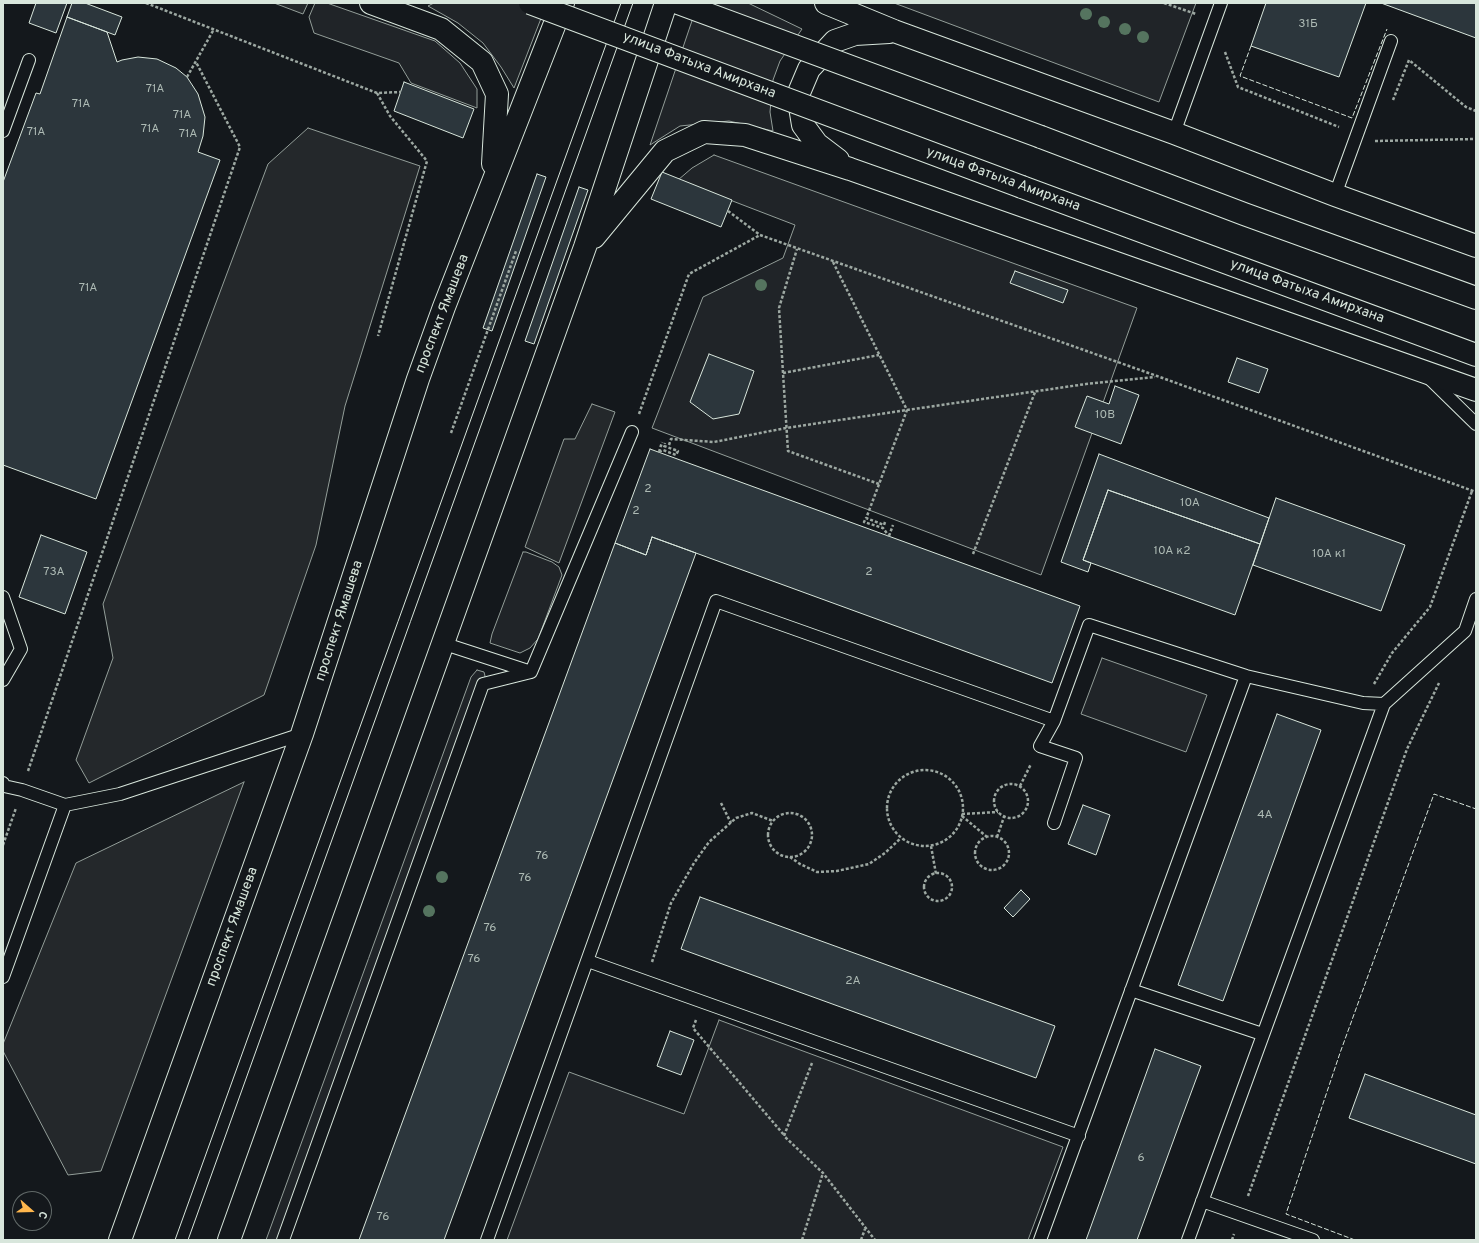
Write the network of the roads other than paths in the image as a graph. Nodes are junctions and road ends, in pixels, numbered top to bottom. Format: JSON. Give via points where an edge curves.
{"nodes":[{"id":1,"x":373,"y":3,"type":"edge"},
{"id":2,"x":530,"y":3,"type":"edge"},
{"id":3,"x":563,"y":3,"type":"edge"},
{"id":4,"x":666,"y":3,"type":"edge"},
{"id":5,"x":678,"y":3,"type":"edge"},
{"id":6,"x":826,"y":3,"type":"edge"},
{"id":7,"x":1221,"y":3,"type":"edge"},
{"id":8,"x":894,"y":31,"type":"junction"},
{"id":9,"x":1391,"y":41,"type":"dead end"},
{"id":10,"x":29,"y":60,"type":"dead end"},
{"id":11,"x":3,"y":131,"type":"edge"},
{"id":12,"x":1174,"y":132,"type":"junction"},
{"id":13,"x":850,"y":169,"type":"junction"},
{"id":14,"x":492,"y":183,"type":"junction"},
{"id":15,"x":1335,"y":195,"type":"junction"},
{"id":16,"x":1476,"y":246,"type":"edge"},
{"id":17,"x":585,"y":247,"type":"junction"},
{"id":18,"x":1476,"y":298,"type":"edge"},
{"id":19,"x":1476,"y":355,"type":"edge"},
{"id":20,"x":1424,"y":372,"type":"junction"},
{"id":21,"x":1476,"y":390,"type":"edge"},
{"id":22,"x":1476,"y":424,"type":"edge"},
{"id":23,"x":632,"y":432,"type":"road end"},
{"id":24,"x":3,"y":597,"type":"edge"},
{"id":25,"x":1476,"y":599,"type":"edge"},
{"id":26,"x":1470,"y":633,"type":"edge"},
{"id":27,"x":442,"y":643,"type":"junction"},
{"id":28,"x":531,"y":672,"type":"junction"},
{"id":29,"x":1246,"y":676,"type":"junction"},
{"id":30,"x":3,"y":680,"type":"edge"},
{"id":31,"x":1384,"y":704,"type":"junction"},
{"id":32,"x":1054,"y":721,"type":"junction"},
{"id":33,"x":302,"y":734,"type":"junction"},
{"id":34,"x":3,"y":783,"type":"edge"},
{"id":35,"x":65,"y":805,"type":"junction"},
{"id":36,"x":1054,"y":823,"type":"dead end"},
{"id":37,"x":588,"y":961,"type":"junction"},
{"id":38,"x":3,"y":977,"type":"edge"},
{"id":39,"x":1131,"y":990,"type":"junction"},
{"id":40,"x":1262,"y":1034,"type":"junction"},
{"id":41,"x":1079,"y":1136,"type":"junction"},
{"id":42,"x":1202,"y":1201,"type":"junction"},
{"id":43,"x":120,"y":1240,"type":"edge"},
{"id":44,"x":228,"y":1240,"type":"edge"},
{"id":45,"x":283,"y":1240,"type":"edge"},
{"id":46,"x":487,"y":1240,"type":"edge"},
{"id":47,"x":1040,"y":1240,"type":"edge"},
{"id":48,"x":1188,"y":1240,"type":"edge"},
{"id":49,"x":1313,"y":1240,"type":"edge"}],
"edges":[{"from":1,"to":14,"type":"main road","via":[[442,29],[482,62],[498,94]]},
{"from":2,"to":19,"type":"main road","name":"улица Фатыха Амирхана","bridge":true},
{"from":3,"to":14,"type":"main road","name":"проспект Ямашева"},
{"from":4,"to":17,"type":"main road"},
{"from":5,"to":18,"type":"main road","bridge":true},
{"from":6,"to":8,"type":"main road"},
{"from":7,"to":12,"type":"lane"},
{"from":8,"to":12,"type":"main road"},
{"from":8,"to":13,"type":"main road","via":[[855,34],[835,41],[808,69],[798,95],[803,125],[817,144]]},
{"from":9,"to":15,"type":"lane"},
{"from":10,"to":11,"type":"lane"},
{"from":12,"to":15,"type":"main road"},
{"from":13,"to":17,"type":"main road","via":[[745,135],[704,132],[665,151]]},
{"from":13,"to":20,"type":"main road"},
{"from":14,"to":33,"type":"main road","name":"проспект Ямашева","via":[[418,380]]},
{"from":15,"to":16,"type":"main road"},
{"from":17,"to":27,"type":"main road"},
{"from":20,"to":21,"type":"main road"},
{"from":20,"to":22,"type":"lane"},
{"from":23,"to":28,"type":"lane"},
{"from":24,"to":30,"type":"lane","via":[[21,649]]},
{"from":25,"to":26,"type":"lane"},
{"from":26,"to":31,"type":"lane"},
{"from":27,"to":28,"type":"lane"},
{"from":27,"to":44,"type":"main road"},
{"from":28,"to":45,"type":"lane","via":[[483,684]]},
{"from":29,"to":31,"type":"lane","via":[[1363,703]]},
{"from":29,"to":32,"type":"lane","via":[[1089,625]]},
{"from":29,"to":39,"type":"lane"},
{"from":31,"to":40,"type":"lane"},
{"from":32,"to":36,"type":"lane","via":[[1040,746],[1076,758]]},
{"from":32,"to":37,"type":"lane","via":[[716,602]]},
{"from":33,"to":35,"type":"lane","via":[[120,794]]},
{"from":33,"to":43,"type":"main road","name":"проспект Ямашева"},
{"from":34,"to":35,"type":"lane","via":[[4,786]]},
{"from":35,"to":38,"type":"lane"},
{"from":37,"to":41,"type":"lane"},
{"from":37,"to":46,"type":"lane"},
{"from":39,"to":40,"type":"lane"},
{"from":39,"to":41,"type":"lane"},
{"from":40,"to":42,"type":"lane"},
{"from":41,"to":47,"type":"lane"},
{"from":42,"to":48,"type":"lane"},
{"from":42,"to":49,"type":"lane"}]}
